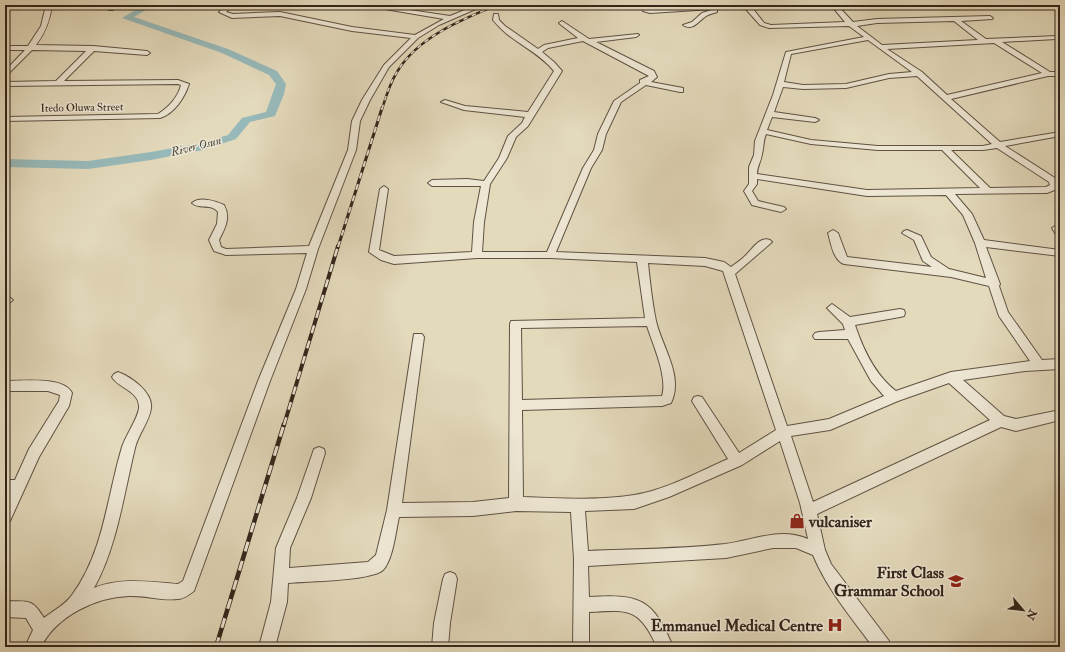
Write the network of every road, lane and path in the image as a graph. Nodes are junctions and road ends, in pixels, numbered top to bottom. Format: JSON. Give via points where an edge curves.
{"nodes":[{"id":1,"x":49,"y":5,"type":"edge"},
{"id":2,"x":230,"y":5,"type":"edge"},
{"id":3,"x":364,"y":5,"type":"edge"},
{"id":4,"x":482,"y":5,"type":"edge"},
{"id":5,"x":642,"y":5,"type":"edge"},
{"id":6,"x":746,"y":5,"type":"edge"},
{"id":7,"x":834,"y":5,"type":"edge"},
{"id":8,"x":722,"y":7,"type":"junction"},
{"id":9,"x":496,"y":15,"type":"dead end"},
{"id":10,"x":451,"y":18,"type":"junction"},
{"id":11,"x":954,"y":18,"type":"junction"},
{"id":12,"x":990,"y":18,"type":"dead end"},
{"id":13,"x":562,"y":23,"type":"dead end"},
{"id":14,"x":852,"y":24,"type":"junction"},
{"id":15,"x":686,"y":26,"type":"dead end"},
{"id":16,"x":636,"y":35,"type":"dead end"},
{"id":17,"x":416,"y":38,"type":"junction"},
{"id":18,"x":871,"y":38,"type":"junction"},
{"id":19,"x":1056,"y":38,"type":"dead end"},
{"id":20,"x":587,"y":40,"type":"junction"},
{"id":21,"x":984,"y":41,"type":"junction"},
{"id":22,"x":996,"y":41,"type":"junction"},
{"id":23,"x":32,"y":47,"type":"junction"},
{"id":24,"x":882,"y":47,"type":"junction"},
{"id":25,"x":5,"y":48,"type":"edge"},
{"id":26,"x":93,"y":48,"type":"junction"},
{"id":27,"x":538,"y":52,"type":"junction"},
{"id":28,"x":147,"y":53,"type":"dead end"},
{"id":29,"x":919,"y":74,"type":"junction"},
{"id":30,"x":1048,"y":74,"type":"junction"},
{"id":31,"x":1060,"y":74,"type":"edge"},
{"id":32,"x":5,"y":75,"type":"edge"},
{"id":33,"x":644,"y":82,"type":"junction"},
{"id":34,"x":5,"y":84,"type":"edge"},
{"id":35,"x":57,"y":84,"type":"junction"},
{"id":36,"x":779,"y":84,"type":"junction"},
{"id":37,"x":680,"y":90,"type":"dead end"},
{"id":38,"x":946,"y":98,"type":"junction"},
{"id":39,"x":445,"y":102,"type":"dead end"},
{"id":40,"x":769,"y":114,"type":"junction"},
{"id":41,"x":531,"y":116,"type":"junction"},
{"id":42,"x":5,"y":119,"type":"edge"},
{"id":43,"x":815,"y":120,"type":"dead end"},
{"id":44,"x":763,"y":131,"type":"junction"},
{"id":45,"x":1060,"y":134,"type":"edge"},
{"id":46,"x":998,"y":145,"type":"junction"},
{"id":47,"x":944,"y":148,"type":"junction"},
{"id":48,"x":752,"y":176,"type":"junction"},
{"id":49,"x":432,"y":183,"type":"dead end"},
{"id":50,"x":1058,"y":183,"type":"edge"},
{"id":51,"x":486,"y":184,"type":"junction"},
{"id":52,"x":384,"y":189,"type":"dead end"},
{"id":53,"x":988,"y":191,"type":"junction"},
{"id":54,"x":949,"y":193,"type":"junction"},
{"id":55,"x":197,"y":203,"type":"dead end"},
{"id":56,"x":781,"y":209,"type":"dead end"},
{"id":57,"x":1060,"y":226,"type":"edge"},
{"id":58,"x":833,"y":233,"type":"dead end"},
{"id":59,"x":908,"y":233,"type":"dead end"},
{"id":60,"x":1060,"y":234,"type":"edge"},
{"id":61,"x":767,"y":242,"type":"dead end"},
{"id":62,"x":980,"y":243,"type":"junction"},
{"id":63,"x":313,"y":249,"type":"junction"},
{"id":64,"x":1060,"y":253,"type":"edge"},
{"id":65,"x":477,"y":255,"type":"junction"},
{"id":66,"x":550,"y":255,"type":"junction"},
{"id":67,"x":642,"y":259,"type":"junction"},
{"id":68,"x":730,"y":273,"type":"junction"},
{"id":69,"x":951,"y":274,"type":"junction"},
{"id":70,"x":995,"y":284,"type":"junction"},
{"id":71,"x":832,"y":308,"type":"dead end"},
{"id":72,"x":900,"y":313,"type":"dead end"},
{"id":73,"x":651,"y":322,"type":"junction"},
{"id":74,"x":848,"y":322,"type":"junction"},
{"id":75,"x":852,"y":334,"type":"junction"},
{"id":76,"x":819,"y":336,"type":"dead end"},
{"id":77,"x":418,"y":338,"type":"dead end"},
{"id":78,"x":1060,"y":364,"type":"edge"},
{"id":79,"x":1039,"y":365,"type":"junction"},
{"id":80,"x":118,"y":377,"type":"dead end"},
{"id":81,"x":951,"y":377,"type":"junction"},
{"id":82,"x":5,"y":386,"type":"edge"},
{"id":83,"x":894,"y":397,"type":"junction"},
{"id":84,"x":698,"y":401,"type":"dead end"},
{"id":85,"x":516,"y":405,"type":"junction"},
{"id":86,"x":1060,"y":415,"type":"edge"},
{"id":87,"x":1002,"y":421,"type":"junction"},
{"id":88,"x":783,"y":432,"type":"junction"},
{"id":89,"x":319,"y":453,"type":"dead end"},
{"id":90,"x":737,"y":461,"type":"junction"},
{"id":91,"x":11,"y":486,"type":"edge"},
{"id":92,"x":516,"y":504,"type":"junction"},
{"id":93,"x":578,"y":505,"type":"junction"},
{"id":94,"x":394,"y":510,"type":"junction"},
{"id":95,"x":809,"y":511,"type":"junction"},
{"id":96,"x":5,"y":516,"type":"edge"},
{"id":97,"x":818,"y":550,"type":"junction"},
{"id":98,"x":581,"y":559,"type":"junction"},
{"id":99,"x":281,"y":576,"type":"junction"},
{"id":100,"x":450,"y":579,"type":"dead end"},
{"id":101,"x":77,"y":602,"type":"junction"},
{"id":102,"x":581,"y":606,"type":"junction"},
{"id":103,"x":5,"y":609,"type":"edge"},
{"id":104,"x":42,"y":628,"type":"junction"},
{"id":105,"x":33,"y":647,"type":"edge"},
{"id":106,"x":267,"y":647,"type":"edge"},
{"id":107,"x":440,"y":647,"type":"edge"},
{"id":108,"x":581,"y":647,"type":"edge"},
{"id":109,"x":665,"y":647,"type":"edge"},
{"id":110,"x":883,"y":647,"type":"edge"}],
"edges":[{"from":1,"to":23,"type":"street","via":[[45,24]]},
{"from":2,"to":17,"type":"street","via":[[222,12],[224,14],[280,14],[352,29]]},
{"from":3,"to":10,"type":"street"},
{"from":4,"to":10,"type":"street"},
{"from":5,"to":8,"type":"street","via":[[650,11]]},
{"from":6,"to":8,"type":"street"},
{"from":6,"to":14,"type":"street","via":[[757,20],[767,26]]},
{"from":7,"to":14,"type":"street"},
{"from":8,"to":15,"type":"street","via":[[704,14],[694,24]]},
{"from":9,"to":27,"type":"street","via":[[496,20],[502,28]]},
{"from":10,"to":17,"type":"street"},
{"from":11,"to":12,"type":"street"},
{"from":11,"to":14,"type":"street"},
{"from":11,"to":21,"type":"street"},
{"from":13,"to":20,"type":"street"},
{"from":14,"to":18,"type":"street"},
{"from":16,"to":20,"type":"street"},
{"from":17,"to":63,"type":"street","via":[[386,66],[356,121],[352,150]]},
{"from":18,"to":24,"type":"street"},
{"from":18,"to":36,"type":"street","via":[[796,50],[788,54]]},
{"from":19,"to":22,"type":"street"},
{"from":20,"to":27,"type":"street","via":[[546,46]]},
{"from":20,"to":33,"type":"street","via":[[651,73],[653,77]]},
{"from":21,"to":22,"type":"street"},
{"from":21,"to":24,"type":"street"},
{"from":22,"to":30,"type":"street"},
{"from":23,"to":25,"type":"street"},
{"from":23,"to":26,"type":"street"},
{"from":23,"to":32,"type":"street"},
{"from":24,"to":29,"type":"street"},
{"from":26,"to":28,"type":"street"},
{"from":26,"to":35,"type":"street"},
{"from":27,"to":41,"type":"street","via":[[558,71]]},
{"from":29,"to":36,"type":"street","via":[[889,76],[846,86],[803,87]]},
{"from":29,"to":38,"type":"street"},
{"from":30,"to":31,"type":"street"},
{"from":30,"to":38,"type":"street"},
{"from":33,"to":37,"type":"street"},
{"from":33,"to":66,"type":"street","via":[[618,101],[614,107],[598,150],[587,168]]},
{"from":34,"to":35,"type":"street"},
{"from":35,"to":42,"type":"street","name":"Itedo Oluwa Street","via":[[185,84],[178,100],[160,116]]},
{"from":36,"to":40,"type":"street"},
{"from":38,"to":46,"type":"street"},
{"from":39,"to":41,"type":"street","via":[[464,108]]},
{"from":40,"to":43,"type":"street"},
{"from":40,"to":44,"type":"street"},
{"from":41,"to":51,"type":"street","via":[[512,136],[503,158]]},
{"from":44,"to":47,"type":"street","via":[[811,142],[878,148]]},
{"from":44,"to":48,"type":"street"},
{"from":45,"to":46,"type":"street"},
{"from":46,"to":47,"type":"street","via":[[983,148]]},
{"from":46,"to":50,"type":"street"},
{"from":47,"to":53,"type":"street"},
{"from":48,"to":54,"type":"street","via":[[867,193]]},
{"from":48,"to":56,"type":"street","via":[[754,184],[748,191],[751,199],[763,206]]},
{"from":49,"to":51,"type":"street"},
{"from":50,"to":53,"type":"street","via":[[1046,190]]},
{"from":51,"to":65,"type":"street","via":[[479,222]]},
{"from":52,"to":65,"type":"street","via":[[374,243],[374,252],[379,256],[394,260]]},
{"from":53,"to":54,"type":"street"},
{"from":54,"to":62,"type":"street","via":[[967,214]]},
{"from":55,"to":63,"type":"street","via":[[210,202],[220,206],[223,220],[214,240],[217,249],[226,252]]},
{"from":57,"to":60,"type":"street"},
{"from":58,"to":69,"type":"street","via":[[840,256],[844,260]]},
{"from":59,"to":69,"type":"street","via":[[918,238],[927,259]]},
{"from":61,"to":68,"type":"street"},
{"from":62,"to":64,"type":"street"},
{"from":62,"to":70,"type":"street"},
{"from":63,"to":101,"type":"street","via":[[301,289],[261,388],[189,586],[179,592],[130,588],[102,592]]},
{"from":65,"to":66,"type":"street"},
{"from":66,"to":67,"type":"street"},
{"from":67,"to":68,"type":"street","via":[[705,262],[727,268]]},
{"from":67,"to":73,"type":"street"},
{"from":68,"to":88,"type":"street"},
{"from":69,"to":70,"type":"street"},
{"from":70,"to":79,"type":"street","via":[[1003,313]]},
{"from":71,"to":74,"type":"street"},
{"from":72,"to":74,"type":"street"},
{"from":73,"to":85,"type":"street","via":[[515,324]]},
{"from":73,"to":85,"type":"street","via":[[665,362],[670,389],[667,399],[621,403]]},
{"from":74,"to":75,"type":"street"},
{"from":75,"to":76,"type":"street"},
{"from":75,"to":83,"type":"street","via":[[875,378]]},
{"from":77,"to":94,"type":"street"},
{"from":78,"to":79,"type":"street"},
{"from":79,"to":81,"type":"street"},
{"from":80,"to":101,"type":"street","via":[[132,385],[143,399],[145,408],[130,446],[97,568]]},
{"from":81,"to":83,"type":"street"},
{"from":81,"to":87,"type":"street"},
{"from":82,"to":91,"type":"street","via":[[48,386],[62,389],[66,393],[65,402]]},
{"from":83,"to":88,"type":"street","via":[[830,424]]},
{"from":84,"to":90,"type":"street"},
{"from":85,"to":92,"type":"street"},
{"from":86,"to":87,"type":"street","via":[[1016,425]]},
{"from":87,"to":95,"type":"street"},
{"from":88,"to":90,"type":"street"},
{"from":88,"to":95,"type":"street"},
{"from":89,"to":99,"type":"street","via":[[283,548]]},
{"from":90,"to":93,"type":"street","via":[[668,491],[634,502]]},
{"from":91,"to":96,"type":"street"},
{"from":92,"to":93,"type":"street"},
{"from":92,"to":94,"type":"street","via":[[473,509]]},
{"from":93,"to":98,"type":"street"},
{"from":94,"to":99,"type":"street","via":[[382,558],[377,565],[369,569]]},
{"from":95,"to":97,"type":"street"},
{"from":97,"to":98,"type":"street","via":[[796,541],[772,541],[688,554]]},
{"from":97,"to":110,"type":"street","via":[[839,589]]},
{"from":98,"to":102,"type":"street"},
{"from":99,"to":106,"type":"street","via":[[279,602]]},
{"from":100,"to":107,"type":"street"},
{"from":101,"to":104,"type":"street"},
{"from":102,"to":108,"type":"street"},
{"from":102,"to":109,"type":"street","via":[[629,604],[644,613],[657,627]]},
{"from":103,"to":104,"type":"street","via":[[30,610]]},
{"from":104,"to":105,"type":"street"}]}
